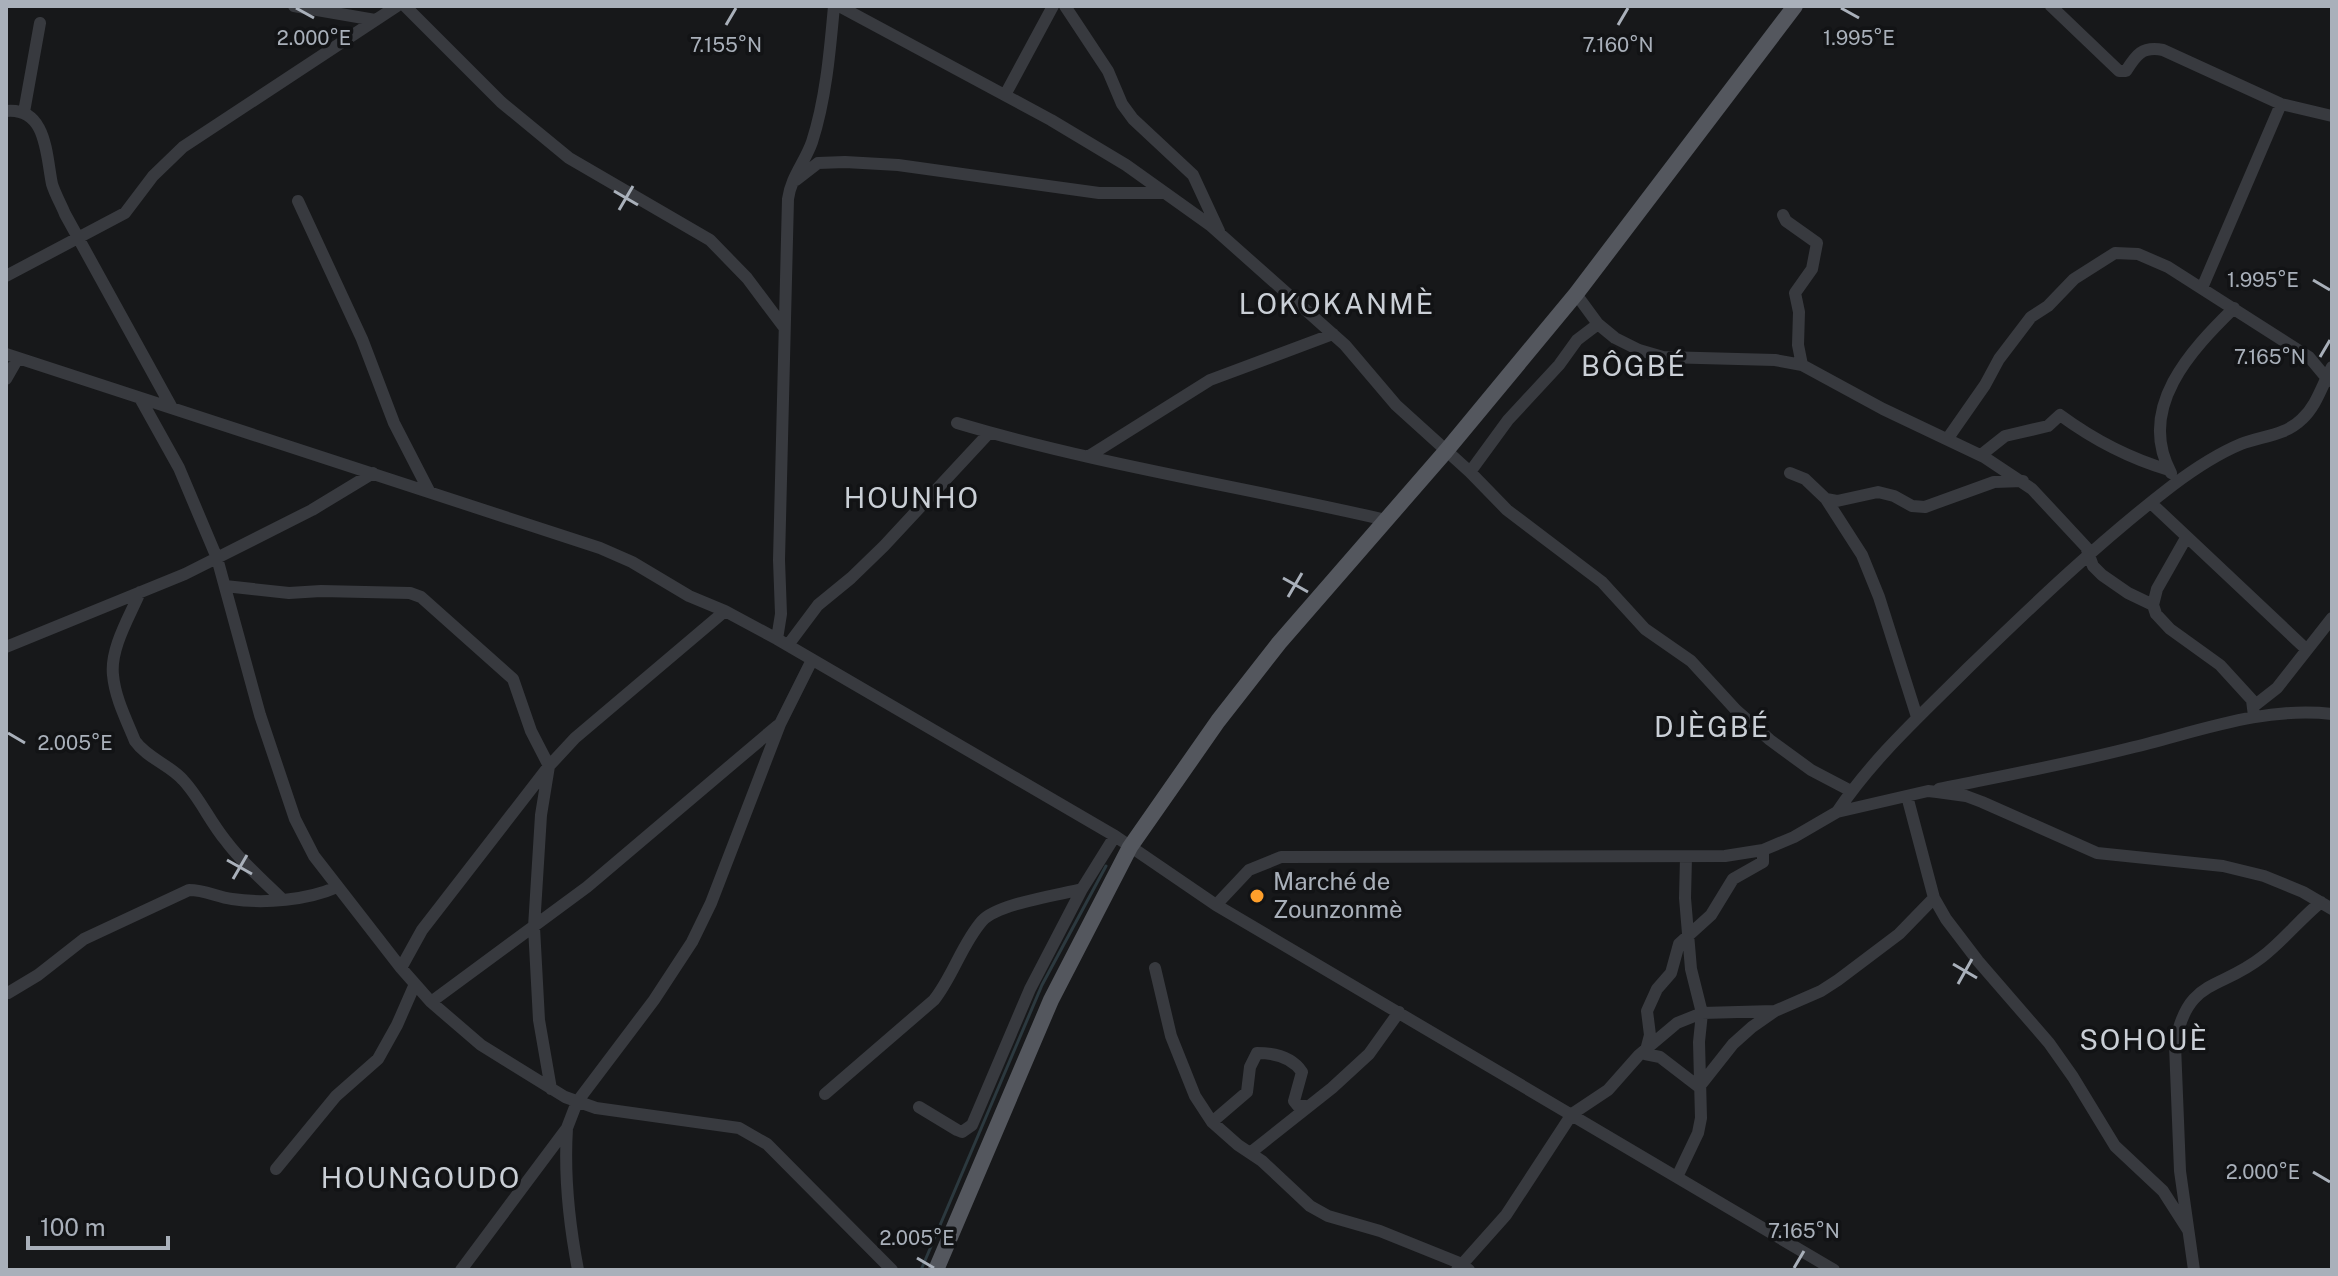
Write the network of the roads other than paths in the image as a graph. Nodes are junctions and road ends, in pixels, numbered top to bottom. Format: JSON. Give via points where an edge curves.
{"nodes":[{"id":1,"x":294,"y":6,"type":"edge"},
{"id":2,"x":397,"y":6,"type":"edge"},
{"id":3,"x":405,"y":6,"type":"edge"},
{"id":4,"x":836,"y":6,"type":"edge"},
{"id":5,"x":1053,"y":6,"type":"edge"},
{"id":6,"x":1065,"y":6,"type":"edge"},
{"id":7,"x":1795,"y":6,"type":"edge"},
{"id":8,"x":2051,"y":6,"type":"edge"},
{"id":9,"x":375,"y":20,"type":"junction"},
{"id":10,"x":40,"y":23,"type":"dead end"},
{"id":11,"x":1005,"y":95,"type":"junction"},
{"id":12,"x":2281,"y":104,"type":"junction"},
{"id":13,"x":6,"y":111,"type":"edge"},
{"id":14,"x":24,"y":112,"type":"junction"},
{"id":15,"x":2332,"y":116,"type":"edge"},
{"id":16,"x":790,"y":185,"type":"junction"},
{"id":17,"x":1165,"y":193,"type":"junction"},
{"id":18,"x":298,"y":201,"type":"dead end"},
{"id":19,"x":1783,"y":215,"type":"dead end"},
{"id":20,"x":1221,"y":234,"type":"junction"},
{"id":21,"x":79,"y":237,"type":"junction"},
{"id":22,"x":6,"y":276,"type":"edge"},
{"id":23,"x":2202,"y":288,"type":"junction"},
{"id":24,"x":1576,"y":294,"type":"junction"},
{"id":25,"x":2234,"y":308,"type":"junction"},
{"id":26,"x":1598,"y":324,"type":"junction"},
{"id":27,"x":784,"y":327,"type":"junction"},
{"id":28,"x":1333,"y":334,"type":"junction"},
{"id":29,"x":12,"y":356,"type":"edge"},
{"id":30,"x":1802,"y":365,"type":"junction"},
{"id":31,"x":2332,"y":367,"type":"edge"},
{"id":32,"x":6,"y":379,"type":"edge"},
{"id":33,"x":2329,"y":381,"type":"edge"},
{"id":34,"x":140,"y":398,"type":"junction"},
{"id":35,"x":172,"y":408,"type":"junction"},
{"id":36,"x":957,"y":423,"type":"dead end"},
{"id":37,"x":989,"y":433,"type":"junction"},
{"id":38,"x":1948,"y":438,"type":"junction"},
{"id":39,"x":1446,"y":451,"type":"junction"},
{"id":40,"x":1981,"y":455,"type":"junction"},
{"id":41,"x":1089,"y":456,"type":"junction"},
{"id":42,"x":2169,"y":470,"type":"junction"},
{"id":43,"x":1470,"y":472,"type":"junction"},
{"id":44,"x":373,"y":473,"type":"junction"},
{"id":45,"x":1790,"y":473,"type":"dead end"},
{"id":46,"x":2023,"y":481,"type":"junction"},
{"id":47,"x":2177,"y":482,"type":"junction"},
{"id":48,"x":429,"y":491,"type":"junction"},
{"id":49,"x":1826,"y":499,"type":"junction"},
{"id":50,"x":2151,"y":503,"type":"junction"},
{"id":51,"x":1386,"y":520,"type":"junction"},
{"id":52,"x":2186,"y":538,"type":"junction"},
{"id":53,"x":2090,"y":553,"type":"junction"},
{"id":54,"x":217,"y":558,"type":"junction"},
{"id":55,"x":225,"y":586,"type":"junction"},
{"id":56,"x":140,"y":592,"type":"junction"},
{"id":57,"x":2153,"y":605,"type":"junction"},
{"id":58,"x":725,"y":611,"type":"junction"},
{"id":59,"x":2332,"y":618,"type":"edge"},
{"id":60,"x":783,"y":642,"type":"junction"},
{"id":61,"x":6,"y":647,"type":"edge"},
{"id":62,"x":2307,"y":650,"type":"junction"},
{"id":63,"x":812,"y":660,"type":"junction"},
{"id":64,"x":2254,"y":711,"type":"junction"},
{"id":65,"x":2332,"y":714,"type":"edge"},
{"id":66,"x":1917,"y":717,"type":"junction"},
{"id":67,"x":780,"y":724,"type":"junction"},
{"id":68,"x":549,"y":766,"type":"junction"},
{"id":69,"x":1851,"y":791,"type":"junction"},
{"id":70,"x":1928,"y":791,"type":"junction"},
{"id":71,"x":1907,"y":796,"type":"junction"},
{"id":72,"x":1837,"y":812,"type":"junction"},
{"id":73,"x":1115,"y":836,"type":"junction"},
{"id":74,"x":1130,"y":847,"type":"junction"},
{"id":75,"x":1763,"y":850,"type":"junction"},
{"id":76,"x":1686,"y":857,"type":"junction"},
{"id":77,"x":337,"y":887,"type":"junction"},
{"id":78,"x":1082,"y":889,"type":"junction"},
{"id":79,"x":1934,"y":898,"type":"junction"},
{"id":80,"x":282,"y":899,"type":"junction"},
{"id":81,"x":1216,"y":905,"type":"junction"},
{"id":82,"x":2326,"y":905,"type":"edge"},
{"id":83,"x":534,"y":927,"type":"junction"},
{"id":84,"x":1690,"y":934,"type":"junction"},
{"id":85,"x":401,"y":968,"type":"junction"},
{"id":86,"x":1155,"y":968,"type":"dead end"},
{"id":87,"x":1691,"y":969,"type":"junction"},
{"id":88,"x":1671,"y":973,"type":"junction"},
{"id":89,"x":415,"y":984,"type":"junction"},
{"id":90,"x":8,"y":993,"type":"dead end"},
{"id":91,"x":1040,"y":994,"type":"junction"},
{"id":92,"x":431,"y":1002,"type":"junction"},
{"id":93,"x":1775,"y":1011,"type":"junction"},
{"id":94,"x":1399,"y":1012,"type":"junction"},
{"id":95,"x":1702,"y":1013,"type":"junction"},
{"id":96,"x":1647,"y":1048,"type":"junction"},
{"id":97,"x":1699,"y":1087,"type":"junction"},
{"id":98,"x":551,"y":1089,"type":"junction"},
{"id":99,"x":825,"y":1094,"type":"dead end"},
{"id":100,"x":577,"y":1102,"type":"junction"},
{"id":101,"x":1306,"y":1106,"type":"junction"},
{"id":102,"x":919,"y":1107,"type":"dead end"},
{"id":103,"x":1572,"y":1114,"type":"junction"},
{"id":104,"x":1212,"y":1122,"type":"junction"},
{"id":105,"x":567,"y":1128,"type":"junction"},
{"id":106,"x":1250,"y":1153,"type":"junction"},
{"id":107,"x":276,"y":1169,"type":"dead end"},
{"id":108,"x":1677,"y":1177,"type":"junction"},
{"id":109,"x":2188,"y":1230,"type":"junction"},
{"id":110,"x":1463,"y":1268,"type":"edge"},
{"id":111,"x":461,"y":1270,"type":"edge"},
{"id":112,"x":578,"y":1270,"type":"edge"},
{"id":113,"x":892,"y":1270,"type":"edge"},
{"id":114,"x":936,"y":1270,"type":"edge"},
{"id":115,"x":1834,"y":1270,"type":"edge"},
{"id":116,"x":2194,"y":1270,"type":"edge"}],
"edges":[{"from":1,"to":9,"type":"street"},
{"from":2,"to":9,"type":"street"},
{"from":3,"to":27,"type":"street","via":[[557,149],[710,240]]},
{"from":4,"to":11,"type":"street"},
{"from":4,"to":16,"type":"street","via":[[814,134]]},
{"from":5,"to":11,"type":"street"},
{"from":6,"to":20,"type":"street","via":[[1133,119],[1193,175]]},
{"from":7,"to":24,"type":"main road"},
{"from":8,"to":12,"type":"street","via":[[2119,71],[2126,71],[2141,51],[2154,48]]},
{"from":9,"to":21,"type":"street","via":[[183,147],[125,213]]},
{"from":10,"to":14,"type":"street"},
{"from":11,"to":17,"type":"street"},
{"from":12,"to":15,"type":"street"},
{"from":12,"to":23,"type":"street"},
{"from":13,"to":14,"type":"street"},
{"from":14,"to":21,"type":"street","via":[[43,136],[53,188]]},
{"from":16,"to":17,"type":"street","via":[[818,163],[835,161],[1099,193]]},
{"from":16,"to":27,"type":"street"},
{"from":17,"to":20,"type":"street"},
{"from":18,"to":48,"type":"street"},
{"from":19,"to":30,"type":"street","via":[[1817,243],[1812,269],[1795,293]]},
{"from":20,"to":28,"type":"street"},
{"from":21,"to":22,"type":"street"},
{"from":21,"to":35,"type":"street"},
{"from":23,"to":25,"type":"street"},
{"from":23,"to":38,"type":"street","via":[[2138,254],[2115,253],[2101,261],[2031,317]]},
{"from":24,"to":26,"type":"street"},
{"from":24,"to":39,"type":"main road"},
{"from":25,"to":33,"type":"street","via":[[2309,357]]},
{"from":25,"to":42,"type":"street","via":[[2184,360],[2163,404],[2160,431]]},
{"from":26,"to":30,"type":"street","via":[[1615,338],[1663,357]]},
{"from":26,"to":43,"type":"street","via":[[1577,340]]},
{"from":27,"to":60,"type":"street","via":[[779,560]]},
{"from":28,"to":39,"type":"street","via":[[1396,405]]},
{"from":28,"to":41,"type":"street","via":[[1210,380]]},
{"from":29,"to":32,"type":"street"},
{"from":29,"to":34,"type":"street"},
{"from":30,"to":38,"type":"street"},
{"from":31,"to":33,"type":"street"},
{"from":33,"to":47,"type":"street","via":[[2294,426],[2236,446]]},
{"from":34,"to":35,"type":"street"},
{"from":34,"to":54,"type":"street","via":[[179,468]]},
{"from":35,"to":44,"type":"street"},
{"from":36,"to":37,"type":"street"},
{"from":37,"to":41,"type":"street"},
{"from":37,"to":60,"type":"street","via":[[884,546]]},
{"from":38,"to":40,"type":"street"},
{"from":39,"to":43,"type":"street"},
{"from":39,"to":51,"type":"main road"},
{"from":40,"to":42,"type":"street","via":[[2005,436],[2048,426],[2060,415],[2108,447]]},
{"from":40,"to":46,"type":"street"},
{"from":41,"to":51,"type":"street"},
{"from":42,"to":47,"type":"street"},
{"from":43,"to":69,"type":"street","via":[[1507,510],[1602,582],[1645,629],[1681,652],[1770,740]]},
{"from":44,"to":48,"type":"street"},
{"from":44,"to":54,"type":"street"},
{"from":45,"to":49,"type":"street"},
{"from":46,"to":49,"type":"street","via":[[1994,482],[1925,507],[1878,492]]},
{"from":46,"to":53,"type":"street"},
{"from":47,"to":50,"type":"street"},
{"from":48,"to":58,"type":"street","via":[[600,548]]},
{"from":49,"to":66,"type":"street","via":[[1862,555]]},
{"from":50,"to":52,"type":"street"},
{"from":50,"to":53,"type":"street"},
{"from":51,"to":74,"type":"main road","via":[[1279,643]]},
{"from":52,"to":57,"type":"street"},
{"from":52,"to":62,"type":"street"},
{"from":53,"to":57,"type":"street","via":[[2102,575]]},
{"from":53,"to":66,"type":"street"},
{"from":54,"to":55,"type":"street"},
{"from":54,"to":56,"type":"street"},
{"from":55,"to":68,"type":"street","via":[[289,593],[397,591],[421,597],[513,679]]},
{"from":55,"to":77,"type":"street","via":[[295,819]]},
{"from":56,"to":61,"type":"street"},
{"from":56,"to":80,"type":"street","via":[[113,659],[118,697],[135,741],[184,781],[242,861]]},
{"from":57,"to":64,"type":"street","via":[[2163,622],[2220,665],[2248,694]]},
{"from":58,"to":60,"type":"street"},
{"from":58,"to":68,"type":"street","via":[[596,718]]},
{"from":59,"to":62,"type":"street"},
{"from":60,"to":63,"type":"street"},
{"from":62,"to":64,"type":"street"},
{"from":63,"to":67,"type":"street"},
{"from":63,"to":73,"type":"street"},
{"from":64,"to":65,"type":"street"},
{"from":64,"to":70,"type":"street","via":[[2125,749]]},
{"from":66,"to":69,"type":"street"},
{"from":67,"to":83,"type":"street"},
{"from":67,"to":100,"type":"street","via":[[692,942]]},
{"from":68,"to":83,"type":"street"},
{"from":68,"to":85,"type":"street","via":[[422,930]]},
{"from":69,"to":72,"type":"street"},
{"from":70,"to":71,"type":"street"},
{"from":70,"to":82,"type":"street","via":[[1974,799],[2097,853],[2223,866],[2264,876]]},
{"from":71,"to":72,"type":"street"},
{"from":71,"to":79,"type":"street"},
{"from":72,"to":75,"type":"street"},
{"from":73,"to":74,"type":"street"},
{"from":73,"to":78,"type":"street"},
{"from":74,"to":81,"type":"street"},
{"from":74,"to":91,"type":"main road"},
{"from":75,"to":76,"type":"street"},
{"from":75,"to":84,"type":"street","via":[[1763,862],[1733,879],[1711,915]]},
{"from":76,"to":81,"type":"street","via":[[1281,857],[1249,870]]},
{"from":76,"to":84,"type":"street"},
{"from":77,"to":80,"type":"street","via":[[315,897]]},
{"from":77,"to":85,"type":"street"},
{"from":78,"to":91,"type":"street"},
{"from":78,"to":99,"type":"street","via":[[987,916],[934,1000]]},
{"from":79,"to":93,"type":"street","via":[[1899,934],[1838,980]]},
{"from":79,"to":109,"type":"street","via":[[1978,961],[2049,1043],[2115,1146],[2163,1191]]},
{"from":80,"to":90,"type":"street","via":[[234,899],[189,890],[84,939]]},
{"from":81,"to":94,"type":"street"},
{"from":82,"to":109,"type":"street","via":[[2262,958],[2209,984],[2184,1012],[2175,1045]]},
{"from":83,"to":92,"type":"street"},
{"from":83,"to":98,"type":"street","via":[[539,1020]]},
{"from":84,"to":87,"type":"street"},
{"from":84,"to":88,"type":"street","via":[[1679,944]]},
{"from":85,"to":89,"type":"street"},
{"from":86,"to":104,"type":"street","via":[[1171,1036],[1195,1096]]},
{"from":87,"to":88,"type":"street"},
{"from":87,"to":95,"type":"street"},
{"from":88,"to":96,"type":"street","via":[[1647,1011]]},
{"from":89,"to":92,"type":"street"},
{"from":89,"to":107,"type":"street","via":[[378,1059],[336,1096]]},
{"from":91,"to":102,"type":"street","via":[[972,1125],[962,1132]]},
{"from":91,"to":114,"type":"main road"},
{"from":92,"to":98,"type":"street","via":[[481,1045]]},
{"from":93,"to":95,"type":"street"},
{"from":93,"to":97,"type":"street","via":[[1733,1044]]},
{"from":94,"to":101,"type":"street","via":[[1369,1054]]},
{"from":94,"to":103,"type":"street"},
{"from":95,"to":96,"type":"street","via":[[1677,1023]]},
{"from":95,"to":97,"type":"street"},
{"from":96,"to":97,"type":"street","via":[[1645,1054],[1660,1057]]},
{"from":96,"to":103,"type":"street","via":[[1608,1090]]},
{"from":97,"to":108,"type":"street","via":[[1698,1133]]},
{"from":98,"to":100,"type":"street"},
{"from":100,"to":105,"type":"street"},
{"from":100,"to":113,"type":"street","via":[[749,1132]]},
{"from":101,"to":104,"type":"street","via":[[1294,1101],[1302,1072],[1297,1064],[1273,1053],[1257,1053],[1247,1092]]},
{"from":101,"to":106,"type":"street"},
{"from":103,"to":108,"type":"street"},
{"from":103,"to":110,"type":"street","via":[[1506,1215]]},
{"from":104,"to":106,"type":"street"},
{"from":105,"to":111,"type":"street"},
{"from":105,"to":112,"type":"street","via":[[569,1218]]},
{"from":106,"to":110,"type":"street","via":[[1328,1216],[1380,1231]]},
{"from":108,"to":115,"type":"street"},
{"from":109,"to":116,"type":"street"}]}
